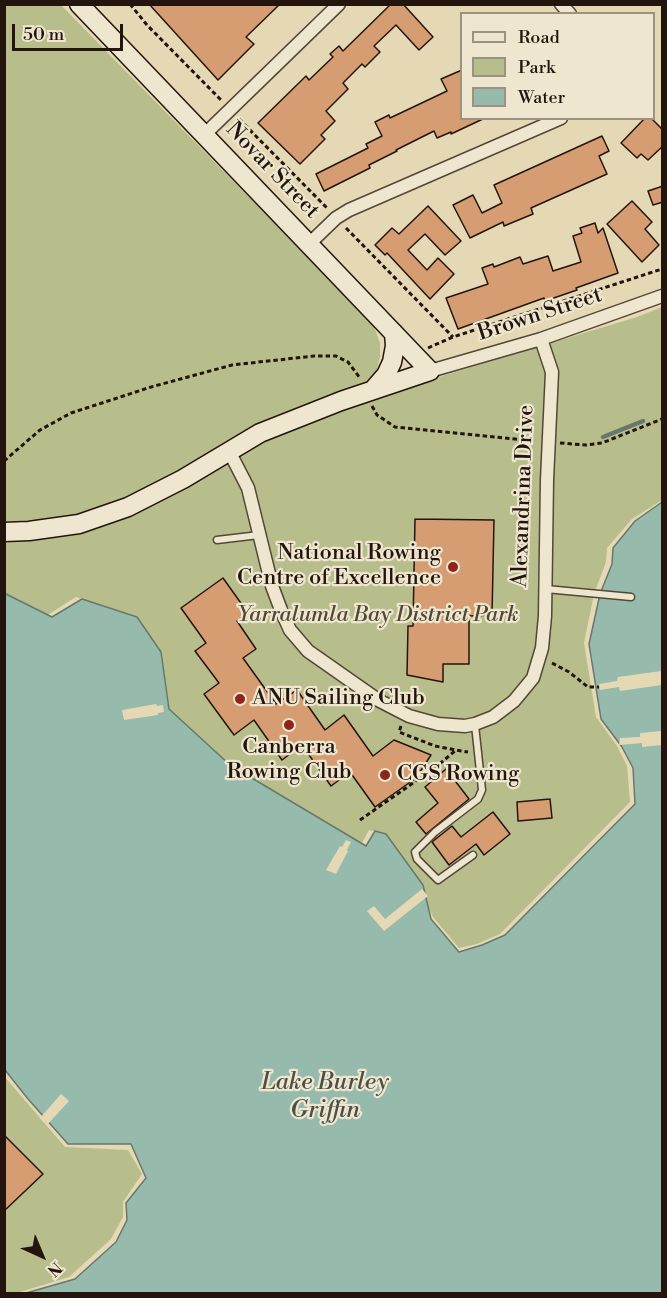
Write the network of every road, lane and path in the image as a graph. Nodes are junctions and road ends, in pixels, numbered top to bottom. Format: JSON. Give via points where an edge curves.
{"nodes":[{"id":1,"x":130,"y":4,"type":"edge"},
{"id":2,"x":339,"y":4,"type":"edge"},
{"id":3,"x":82,"y":6,"type":"edge"},
{"id":4,"x":231,"y":110,"type":"junction"},
{"id":5,"x":556,"y":120,"type":"edge"},
{"id":6,"x":204,"y":135,"type":"junction"},
{"id":7,"x":336,"y":218,"type":"junction"},
{"id":8,"x":309,"y":244,"type":"junction"},
{"id":9,"x":663,"y":269,"type":"edge"},
{"id":10,"x":663,"y":296,"type":"edge"},
{"id":11,"x":394,"y":333,"type":"junction"},
{"id":12,"x":453,"y":338,"type":"junction"},
{"id":13,"x":542,"y":339,"type":"junction"},
{"id":14,"x":414,"y":354,"type":"junction"},
{"id":15,"x":430,"y":371,"type":"junction"},
{"id":16,"x":373,"y":390,"type":"junction"},
{"id":17,"x":229,"y":451,"type":"junction"},
{"id":18,"x":4,"y":532,"type":"edge"},
{"id":19,"x":259,"y":535,"type":"junction"},
{"id":20,"x":217,"y":540,"type":"dead end"},
{"id":21,"x":545,"y":589,"type":"junction"},
{"id":22,"x":631,"y":597,"type":"dead end"},
{"id":23,"x":539,"y":657,"type":"junction"},
{"id":24,"x":599,"y":687,"type":"dead end"},
{"id":25,"x":475,"y":724,"type":"junction"},
{"id":26,"x":478,"y":754,"type":"junction"},
{"id":27,"x":360,"y":820,"type":"dead end"},
{"id":28,"x":473,"y":855,"type":"dead end"}],
"edges":[{"from":1,"to":4,"type":"path"},
{"from":2,"to":4,"type":"street"},
{"from":3,"to":6,"type":"main road","name":"Novar Street"},
{"from":4,"to":6,"type":"street"},
{"from":4,"to":7,"type":"path"},
{"from":5,"to":7,"type":"street"},
{"from":6,"to":8,"type":"main road","name":"Novar Street"},
{"from":7,"to":8,"type":"street"},
{"from":7,"to":12,"type":"path"},
{"from":8,"to":11,"type":"main road","name":"Novar Street"},
{"from":9,"to":12,"type":"path"},
{"from":10,"to":13,"type":"street","name":"Brown Street"},
{"from":11,"to":14,"type":"main road","name":"Novar Street"},
{"from":11,"to":16,"type":"main road","via":[[392,362]]},
{"from":12,"to":14,"type":"path"},
{"from":13,"to":15,"type":"street","name":"Brown Street"},
{"from":13,"to":21,"type":"street","name":"Alexandrina Drive","via":[[552,372]]},
{"from":14,"to":15,"type":"main road","name":"Novar Street"},
{"from":15,"to":16,"type":"main road"},
{"from":16,"to":17,"type":"main road","via":[[260,433]]},
{"from":17,"to":18,"type":"main road","via":[[128,507],[79,524]]},
{"from":17,"to":19,"type":"street","name":"Alexandrina Drive","via":[[248,488]]},
{"from":19,"to":20,"type":"lane"},
{"from":19,"to":25,"type":"street","name":"Alexandrina Drive","via":[[281,610],[290,630],[308,651],[378,700],[409,716],[438,723]]},
{"from":21,"to":22,"type":"lane"},
{"from":21,"to":23,"type":"street","name":"Alexandrina Drive"},
{"from":23,"to":24,"type":"path","via":[[588,687]]},
{"from":23,"to":25,"type":"street","name":"Alexandrina Drive","via":[[533,678],[514,701],[493,717]]},
{"from":25,"to":26,"type":"lane"},
{"from":26,"to":27,"type":"path","via":[[456,750]]},
{"from":26,"to":28,"type":"lane","via":[[482,790],[478,799],[415,852],[438,880]]}]}
